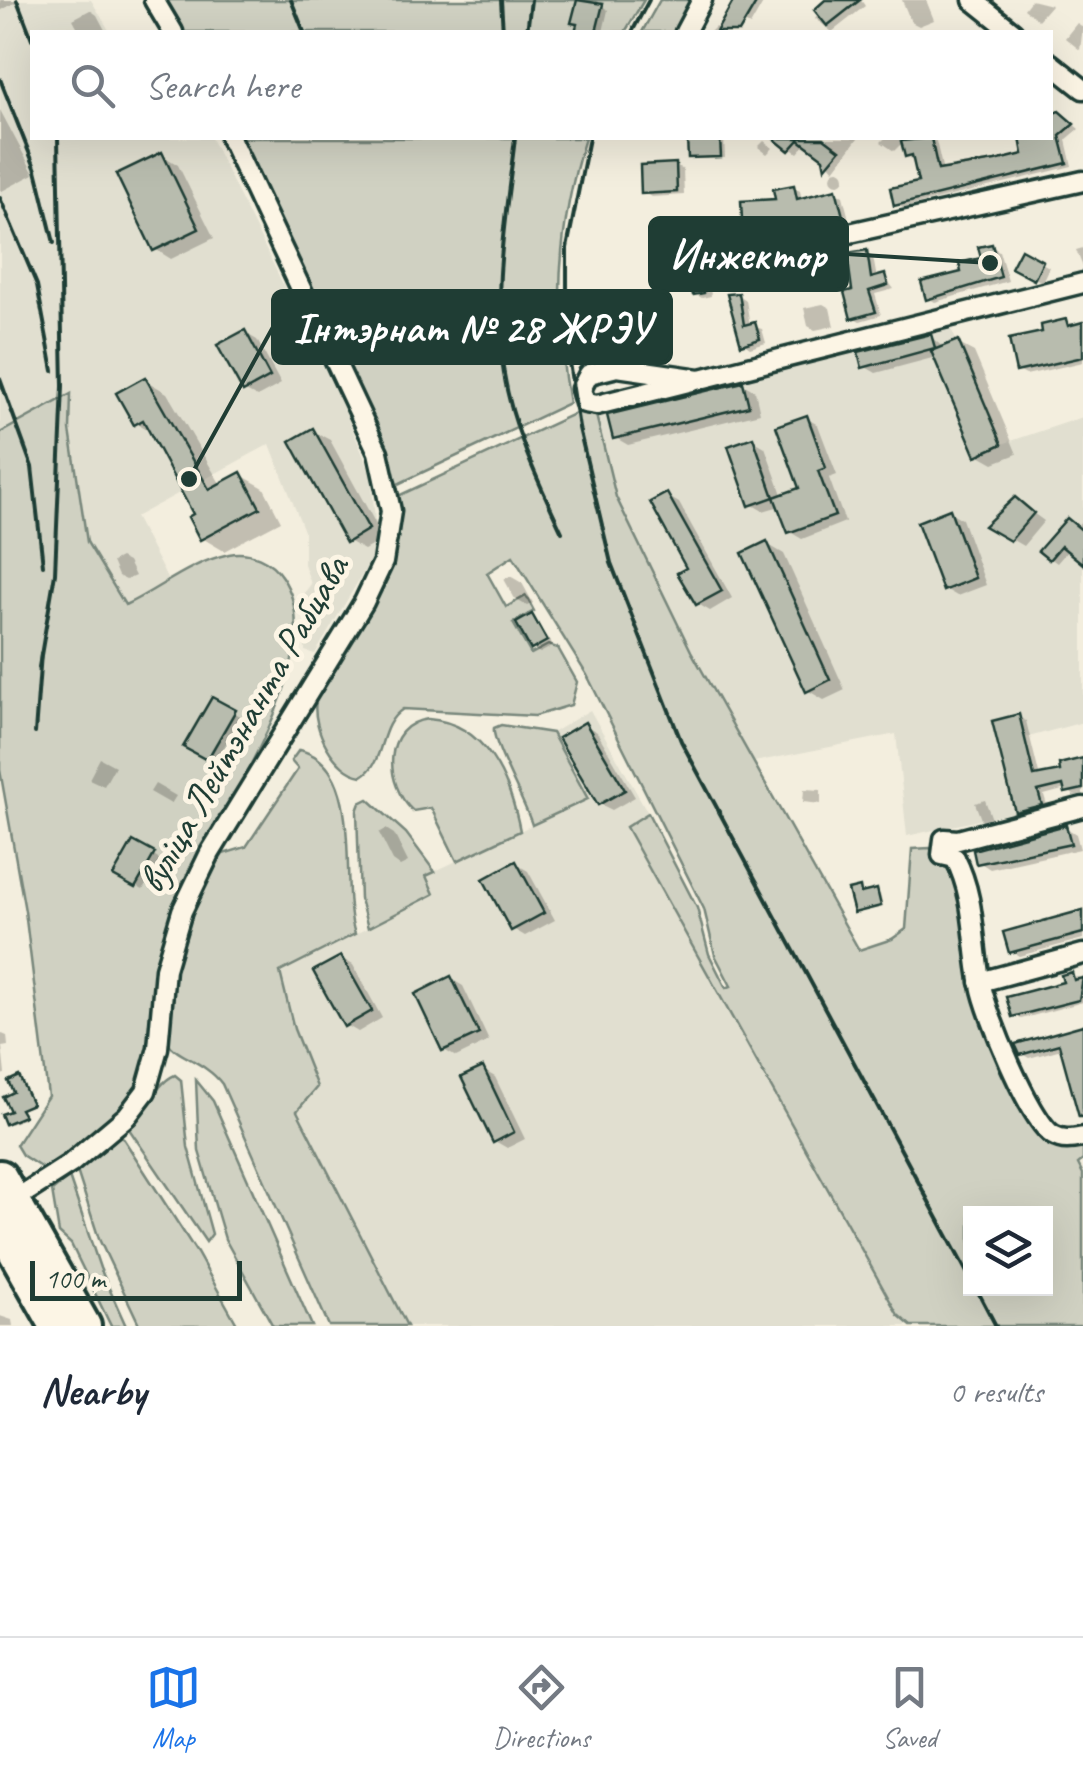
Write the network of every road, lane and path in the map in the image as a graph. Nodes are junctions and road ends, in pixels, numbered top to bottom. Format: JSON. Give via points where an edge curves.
{"nodes":[{"id":1,"x":154,"y":0,"type":"edge"},
{"id":2,"x":702,"y":0,"type":"edge"},
{"id":3,"x":974,"y":0,"type":"edge"},
{"id":4,"x":173,"y":30,"type":"edge"},
{"id":5,"x":686,"y":30,"type":"edge"},
{"id":6,"x":1011,"y":30,"type":"edge"},
{"id":7,"x":1053,"y":65,"type":"edge"},
{"id":8,"x":1083,"y":89,"type":"edge"},
{"id":9,"x":231,"y":140,"type":"edge"},
{"id":10,"x":1083,"y":181,"type":"edge"},
{"id":11,"x":742,"y":256,"type":"dead end"},
{"id":12,"x":1083,"y":283,"type":"edge"},
{"id":13,"x":700,"y":379,"type":"junction"},
{"id":14,"x":1083,"y":807,"type":"edge"},
{"id":15,"x":1083,"y":954,"type":"edge"},
{"id":16,"x":980,"y":982,"type":"junction"},
{"id":17,"x":1083,"y":1137,"type":"edge"},
{"id":18,"x":5,"y":1217,"type":"edge"},
{"id":19,"x":57,"y":1326,"type":"edge"},
{"id":20,"x":84,"y":1326,"type":"edge"}],
"edges":[{"from":1,"to":4,"type":"street"},
{"from":2,"to":5,"type":"street"},
{"from":3,"to":6,"type":"street"},
{"from":7,"to":8,"type":"street"},
{"from":9,"to":18,"type":"street","name":"вуліца Лейтэнанта Рабцава","via":[[378,452],[389,492],[388,545],[364,602],[210,853],[182,911],[165,969],[158,1048],[146,1092],[127,1116]]},
{"from":10,"to":11,"type":"street"},
{"from":12,"to":13,"type":"street"},
{"from":13,"to":13,"type":"street","via":[[617,367],[589,374],[581,389],[591,406]]},
{"from":14,"to":16,"type":"street","via":[[956,849],[972,901]]},
{"from":15,"to":16,"type":"street"},
{"from":16,"to":17,"type":"street","via":[[1000,1043],[1037,1115],[1052,1134]]},
{"from":18,"to":19,"type":"highway"},
{"from":18,"to":20,"type":"highway"}]}
